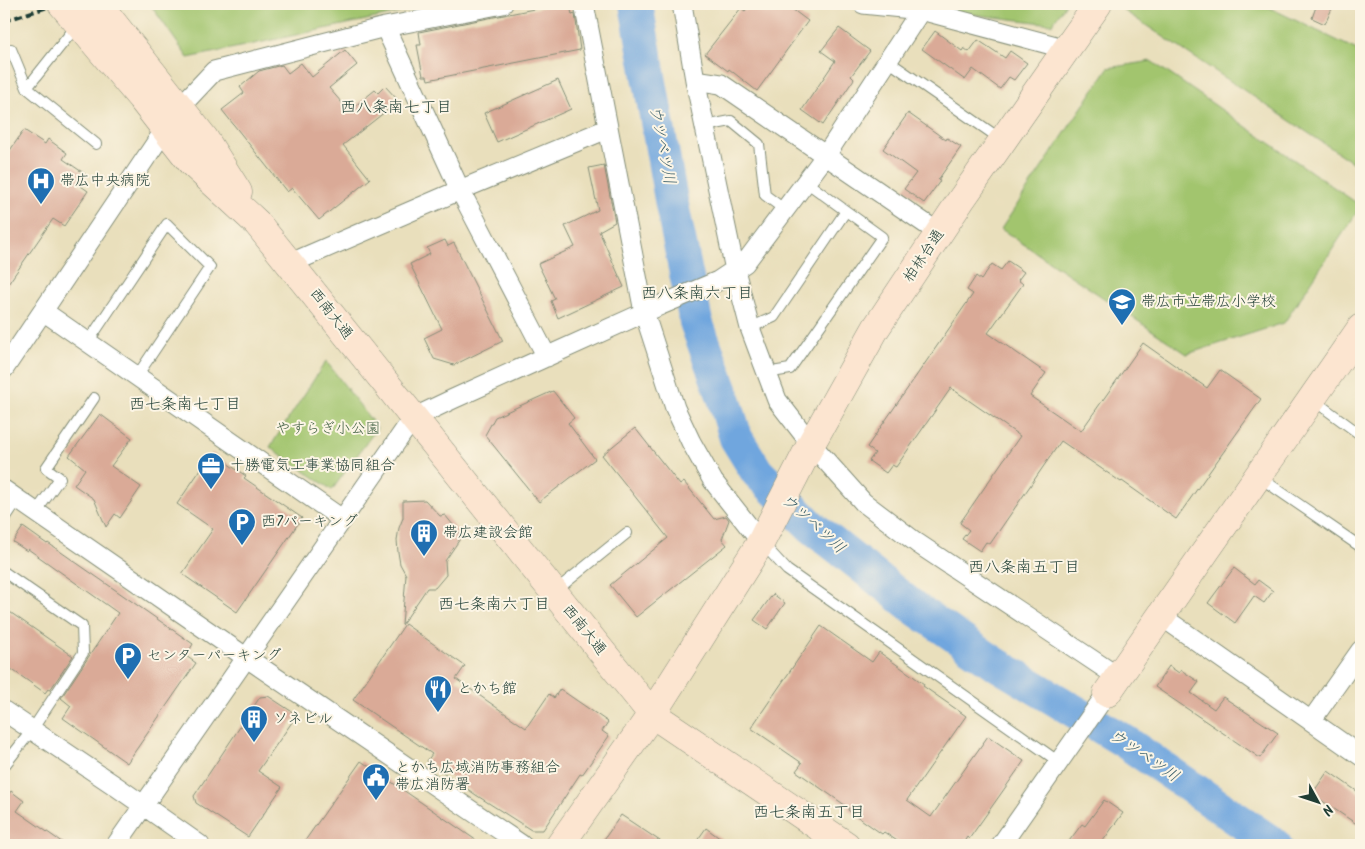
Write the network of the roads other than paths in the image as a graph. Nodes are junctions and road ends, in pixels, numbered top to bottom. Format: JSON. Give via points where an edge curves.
{"nodes":[{"id":1,"x":98,"y":4,"type":"edge"},
{"id":2,"x":503,"y":4,"type":"edge"},
{"id":3,"x":584,"y":4,"type":"edge"},
{"id":4,"x":682,"y":4,"type":"edge"},
{"id":5,"x":863,"y":4,"type":"edge"},
{"id":6,"x":1098,"y":4,"type":"edge"},
{"id":7,"x":921,"y":10,"type":"junction"},
{"id":8,"x":70,"y":14,"type":"edge"},
{"id":9,"x":385,"y":27,"type":"junction"},
{"id":10,"x":1067,"y":49,"type":"junction"},
{"id":11,"x":4,"y":52,"type":"edge"},
{"id":12,"x":888,"y":61,"type":"junction"},
{"id":13,"x":695,"y":80,"type":"junction"},
{"id":14,"x":27,"y":88,"type":"junction"},
{"id":15,"x":172,"y":117,"type":"junction"},
{"id":16,"x":705,"y":126,"type":"junction"},
{"id":17,"x":608,"y":128,"type":"junction"},
{"id":18,"x":1003,"y":141,"type":"junction"},
{"id":19,"x":96,"y":144,"type":"dead end"},
{"id":20,"x":826,"y":155,"type":"junction"},
{"id":21,"x":806,"y":182,"type":"junction"},
{"id":22,"x":460,"y":190,"type":"junction"},
{"id":23,"x":785,"y":210,"type":"junction"},
{"id":24,"x":846,"y":211,"type":"junction"},
{"id":25,"x":939,"y":233,"type":"junction"},
{"id":26,"x":291,"y":263,"type":"junction"},
{"id":27,"x":735,"y":270,"type":"junction"},
{"id":28,"x":653,"y":308,"type":"junction"},
{"id":29,"x":43,"y":311,"type":"junction"},
{"id":30,"x":750,"y":328,"type":"junction"},
{"id":31,"x":1361,"y":328,"type":"edge"},
{"id":32,"x":88,"y":342,"type":"junction"},
{"id":33,"x":547,"y":357,"type":"junction"},
{"id":34,"x":4,"y":369,"type":"edge"},
{"id":35,"x":766,"y":373,"type":"junction"},
{"id":36,"x":137,"y":376,"type":"junction"},
{"id":37,"x":94,"y":398,"type":"dead end"},
{"id":38,"x":1312,"y":399,"type":"junction"},
{"id":39,"x":413,"y":418,"type":"junction"},
{"id":40,"x":1361,"y":435,"type":"edge"},
{"id":41,"x":807,"y":453,"type":"junction"},
{"id":42,"x":1258,"y":476,"type":"junction"},
{"id":43,"x":11,"y":494,"type":"edge"},
{"id":44,"x":36,"y":512,"type":"junction"},
{"id":45,"x":342,"y":519,"type":"junction"},
{"id":46,"x":4,"y":520,"type":"edge"},
{"id":47,"x":627,"y":533,"type":"dead end"},
{"id":48,"x":767,"y":533,"type":"junction"},
{"id":49,"x":1361,"y":547,"type":"edge"},
{"id":50,"x":4,"y":572,"type":"edge"},
{"id":51,"x":553,"y":592,"type":"junction"},
{"id":52,"x":1161,"y":616,"type":"junction"},
{"id":53,"x":1361,"y":650,"type":"edge"},
{"id":54,"x":247,"y":658,"type":"junction"},
{"id":55,"x":1113,"y":685,"type":"junction"},
{"id":56,"x":4,"y":711,"type":"edge"},
{"id":57,"x":652,"y":714,"type":"junction"},
{"id":58,"x":1311,"y":721,"type":"junction"},
{"id":59,"x":32,"y":730,"type":"junction"},
{"id":60,"x":1361,"y":756,"type":"edge"},
{"id":61,"x":1059,"y":762,"type":"junction"},
{"id":62,"x":4,"y":766,"type":"edge"},
{"id":63,"x":143,"y":806,"type":"junction"},
{"id":64,"x":116,"y":845,"type":"edge"},
{"id":65,"x":200,"y":845,"type":"edge"},
{"id":66,"x":522,"y":845,"type":"edge"},
{"id":67,"x":560,"y":845,"type":"edge"},
{"id":68,"x":846,"y":845,"type":"edge"},
{"id":69,"x":1001,"y":845,"type":"edge"}],
"edges":[{"from":1,"to":15,"type":"street","name":"西南大通"},
{"from":2,"to":9,"type":"street"},
{"from":3,"to":17,"type":"street"},
{"from":4,"to":13,"type":"street"},
{"from":5,"to":7,"type":"street"},
{"from":6,"to":10,"type":"street","name":"柏林台通"},
{"from":7,"to":10,"type":"street"},
{"from":7,"to":12,"type":"street"},
{"from":8,"to":14,"type":"lane"},
{"from":8,"to":15,"type":"street","name":"西南大通"},
{"from":9,"to":15,"type":"street","via":[[214,71]]},
{"from":9,"to":22,"type":"street"},
{"from":10,"to":18,"type":"street","name":"柏林台通"},
{"from":11,"to":14,"type":"lane","via":[[11,49]]},
{"from":12,"to":18,"type":"lane"},
{"from":12,"to":20,"type":"street"},
{"from":13,"to":16,"type":"street"},
{"from":13,"to":20,"type":"street","via":[[721,84]]},
{"from":14,"to":19,"type":"lane"},
{"from":15,"to":26,"type":"street","name":"西南大通","via":[[204,138],[257,223]]},
{"from":15,"to":29,"type":"street"},
{"from":16,"to":23,"type":"lane","via":[[731,120],[759,144],[766,195]]},
{"from":16,"to":27,"type":"street"},
{"from":17,"to":22,"type":"street"},
{"from":17,"to":28,"type":"street"},
{"from":18,"to":25,"type":"street","name":"柏林台通"},
{"from":20,"to":21,"type":"street"},
{"from":20,"to":25,"type":"street"},
{"from":21,"to":23,"type":"street"},
{"from":21,"to":24,"type":"lane"},
{"from":22,"to":26,"type":"street"},
{"from":22,"to":33,"type":"street"},
{"from":23,"to":27,"type":"street","via":[[746,263]]},
{"from":24,"to":30,"type":"lane","via":[[774,317]]},
{"from":24,"to":35,"type":"lane","via":[[882,237],[790,369]]},
{"from":25,"to":41,"type":"street","name":"柏林台通","via":[[876,328]]},
{"from":26,"to":39,"type":"street","name":"西南大通"},
{"from":27,"to":28,"type":"street","via":[[718,281]]},
{"from":27,"to":30,"type":"street"},
{"from":28,"to":33,"type":"street"},
{"from":28,"to":48,"type":"street","via":[[675,408],[691,442],[713,481]]},
{"from":29,"to":32,"type":"street"},
{"from":29,"to":34,"type":"street"},
{"from":30,"to":35,"type":"street"},
{"from":31,"to":38,"type":"street"},
{"from":32,"to":36,"type":"street"},
{"from":32,"to":36,"type":"lane","via":[[167,224],[210,268]]},
{"from":33,"to":39,"type":"street"},
{"from":35,"to":41,"type":"street","via":[[777,400]]},
{"from":36,"to":45,"type":"street"},
{"from":37,"to":44,"type":"lane","via":[[46,468],[60,478]]},
{"from":38,"to":40,"type":"lane"},
{"from":38,"to":42,"type":"street"},
{"from":39,"to":45,"type":"street"},
{"from":39,"to":51,"type":"street","name":"西南大通"},
{"from":41,"to":48,"type":"street","name":"柏林台通"},
{"from":41,"to":55,"type":"street","via":[[902,531]]},
{"from":42,"to":49,"type":"lane"},
{"from":42,"to":52,"type":"street"},
{"from":43,"to":44,"type":"street"},
{"from":43,"to":46,"type":"lane"},
{"from":44,"to":54,"type":"street"},
{"from":45,"to":54,"type":"street"},
{"from":47,"to":51,"type":"lane"},
{"from":48,"to":57,"type":"street","name":"柏林台通"},
{"from":48,"to":61,"type":"lane","via":[[787,570]]},
{"from":50,"to":59,"type":"lane","via":[[82,626],[83,652]]},
{"from":51,"to":57,"type":"street","name":"西南大通"},
{"from":52,"to":55,"type":"street"},
{"from":52,"to":58,"type":"street"},
{"from":53,"to":58,"type":"street"},
{"from":54,"to":63,"type":"street"},
{"from":54,"to":66,"type":"street"},
{"from":55,"to":61,"type":"street"},
{"from":56,"to":59,"type":"street"},
{"from":57,"to":67,"type":"street","name":"柏林台通"},
{"from":57,"to":68,"type":"street","name":"西南大通"},
{"from":58,"to":60,"type":"street"},
{"from":59,"to":62,"type":"lane"},
{"from":59,"to":63,"type":"street"},
{"from":61,"to":69,"type":"street"},
{"from":63,"to":64,"type":"street"},
{"from":63,"to":65,"type":"street"}]}
